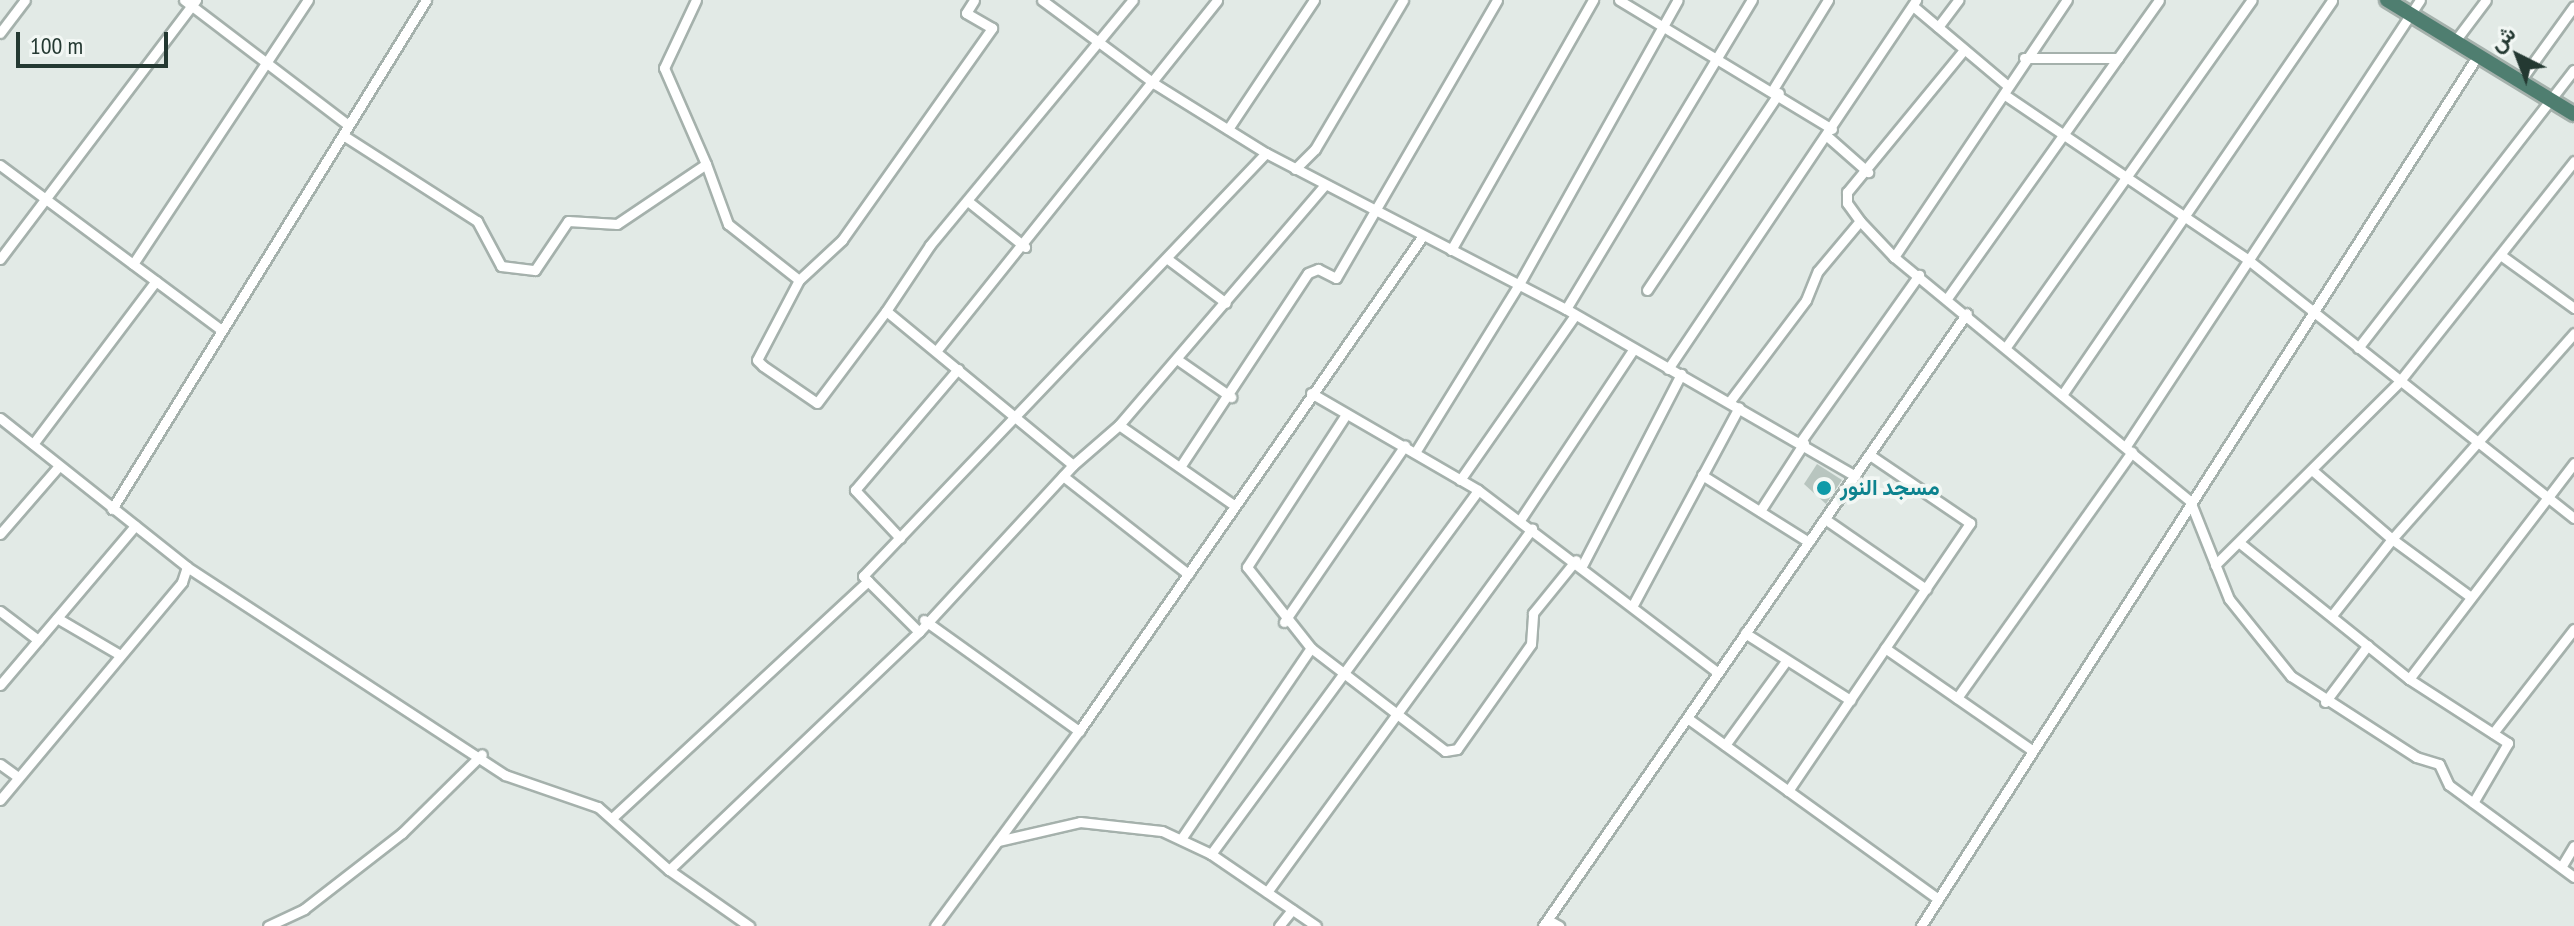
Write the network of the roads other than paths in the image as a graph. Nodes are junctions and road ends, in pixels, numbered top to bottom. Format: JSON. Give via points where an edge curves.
{"nodes":[{"id":1,"x":25,"y":0,"type":"edge"},
{"id":2,"x":308,"y":0,"type":"edge"},
{"id":3,"x":426,"y":0,"type":"edge"},
{"id":4,"x":696,"y":0,"type":"edge"},
{"id":5,"x":974,"y":0,"type":"edge"},
{"id":6,"x":1133,"y":0,"type":"edge"},
{"id":7,"x":1217,"y":0,"type":"edge"},
{"id":8,"x":1314,"y":0,"type":"edge"},
{"id":9,"x":1403,"y":0,"type":"edge"},
{"id":10,"x":1497,"y":0,"type":"edge"},
{"id":11,"x":1593,"y":0,"type":"edge"},
{"id":12,"x":1619,"y":0,"type":"edge"},
{"id":13,"x":1678,"y":0,"type":"edge"},
{"id":14,"x":1752,"y":0,"type":"edge"},
{"id":15,"x":1828,"y":0,"type":"edge"},
{"id":16,"x":1958,"y":0,"type":"edge"},
{"id":17,"x":2067,"y":0,"type":"edge"},
{"id":18,"x":2159,"y":0,"type":"edge"},
{"id":19,"x":2252,"y":0,"type":"edge"},
{"id":20,"x":2332,"y":0,"type":"edge"},
{"id":21,"x":2387,"y":0,"type":"edge"},
{"id":22,"x":2420,"y":0,"type":"edge"},
{"id":23,"x":2486,"y":0,"type":"edge"},
{"id":24,"x":191,"y":2,"type":"edge"},
{"id":25,"x":1048,"y":2,"type":"edge"},
{"id":26,"x":1914,"y":2,"type":"edge"},
{"id":27,"x":2574,"y":6,"type":"edge"},
{"id":28,"x":2411,"y":14,"type":"junction"},
{"id":29,"x":1665,"y":27,"type":"junction"},
{"id":30,"x":1938,"y":27,"type":"junction"},
{"id":31,"x":0,"y":33,"type":"edge"},
{"id":32,"x":2455,"y":41,"type":"junction"},
{"id":33,"x":1100,"y":43,"type":"junction"},
{"id":34,"x":1963,"y":51,"type":"junction"},
{"id":35,"x":2478,"y":55,"type":"junction"},
{"id":36,"x":267,"y":58,"type":"junction"},
{"id":37,"x":1720,"y":58,"type":"junction"},
{"id":38,"x":2024,"y":58,"type":"junction"},
{"id":39,"x":2118,"y":58,"type":"junction"},
{"id":40,"x":2574,"y":70,"type":"edge"},
{"id":41,"x":2520,"y":81,"type":"junction"},
{"id":42,"x":1155,"y":84,"type":"junction"},
{"id":43,"x":2007,"y":90,"type":"junction"},
{"id":44,"x":1776,"y":92,"type":"junction"},
{"id":45,"x":2552,"y":100,"type":"junction"},
{"id":46,"x":2574,"y":114,"type":"edge"},
{"id":47,"x":347,"y":124,"type":"junction"},
{"id":48,"x":1228,"y":129,"type":"junction"},
{"id":49,"x":1829,"y":133,"type":"junction"},
{"id":50,"x":2061,"y":134,"type":"junction"},
{"id":51,"x":346,"y":137,"type":"junction"},
{"id":52,"x":1266,"y":153,"type":"junction"},
{"id":53,"x":2574,"y":161,"type":"edge"},
{"id":54,"x":706,"y":164,"type":"junction"},
{"id":55,"x":0,"y":165,"type":"edge"},
{"id":56,"x":1295,"y":169,"type":"junction"},
{"id":57,"x":1868,"y":172,"type":"junction"},
{"id":58,"x":2124,"y":175,"type":"junction"},
{"id":59,"x":1325,"y":185,"type":"junction"},
{"id":60,"x":45,"y":200,"type":"junction"},
{"id":61,"x":969,"y":202,"type":"junction"},
{"id":62,"x":1374,"y":211,"type":"junction"},
{"id":63,"x":2182,"y":214,"type":"junction"},
{"id":64,"x":1860,"y":221,"type":"junction"},
{"id":65,"x":1422,"y":237,"type":"junction"},
{"id":66,"x":1025,"y":247,"type":"junction"},
{"id":67,"x":1451,"y":250,"type":"junction"},
{"id":68,"x":2502,"y":256,"type":"junction"},
{"id":69,"x":1894,"y":257,"type":"junction"},
{"id":70,"x":0,"y":259,"type":"edge"},
{"id":71,"x":2247,"y":259,"type":"junction"},
{"id":72,"x":1169,"y":260,"type":"junction"},
{"id":73,"x":133,"y":264,"type":"junction"},
{"id":74,"x":1919,"y":275,"type":"junction"},
{"id":75,"x":799,"y":280,"type":"junction"},
{"id":76,"x":156,"y":281,"type":"junction"},
{"id":77,"x":1519,"y":284,"type":"junction"},
{"id":78,"x":1647,"y":290,"type":"dead end"},
{"id":79,"x":1948,"y":297,"type":"junction"},
{"id":80,"x":1226,"y":303,"type":"junction"},
{"id":81,"x":2574,"y":308,"type":"edge"},
{"id":82,"x":2312,"y":310,"type":"junction"},
{"id":83,"x":886,"y":311,"type":"junction"},
{"id":84,"x":1571,"y":312,"type":"junction"},
{"id":85,"x":1967,"y":313,"type":"junction"},
{"id":86,"x":221,"y":330,"type":"junction"},
{"id":87,"x":2574,"y":333,"type":"edge"},
{"id":88,"x":2006,"y":347,"type":"junction"},
{"id":89,"x":2358,"y":348,"type":"junction"},
{"id":90,"x":937,"y":350,"type":"junction"},
{"id":91,"x":1633,"y":350,"type":"junction"},
{"id":92,"x":1178,"y":360,"type":"junction"},
{"id":93,"x":958,"y":369,"type":"junction"},
{"id":94,"x":1668,"y":369,"type":"junction"},
{"id":95,"x":1681,"y":374,"type":"junction"},
{"id":96,"x":2399,"y":382,"type":"junction"},
{"id":97,"x":1311,"y":393,"type":"junction"},
{"id":98,"x":2062,"y":395,"type":"junction"},
{"id":99,"x":1231,"y":397,"type":"junction"},
{"id":100,"x":1735,"y":404,"type":"junction"},
{"id":101,"x":1345,"y":416,"type":"junction"},
{"id":102,"x":1016,"y":417,"type":"junction"},
{"id":103,"x":0,"y":418,"type":"edge"},
{"id":104,"x":1119,"y":425,"type":"junction"},
{"id":105,"x":1802,"y":442,"type":"junction"},
{"id":106,"x":2478,"y":443,"type":"junction"},
{"id":107,"x":33,"y":444,"type":"junction"},
{"id":108,"x":1405,"y":445,"type":"junction"},
{"id":109,"x":2129,"y":449,"type":"junction"},
{"id":110,"x":1416,"y":451,"type":"junction"},
{"id":111,"x":1870,"y":455,"type":"junction"},
{"id":112,"x":2574,"y":463,"type":"edge"},
{"id":113,"x":1073,"y":465,"type":"junction"},
{"id":114,"x":59,"y":466,"type":"junction"},
{"id":115,"x":1180,"y":467,"type":"junction"},
{"id":116,"x":2312,"y":470,"type":"junction"},
{"id":117,"x":1702,"y":475,"type":"junction"},
{"id":118,"x":1063,"y":476,"type":"junction"},
{"id":119,"x":1855,"y":476,"type":"junction"},
{"id":120,"x":1460,"y":480,"type":"junction"},
{"id":121,"x":1478,"y":490,"type":"junction"},
{"id":122,"x":2549,"y":499,"type":"junction"},
{"id":123,"x":2190,"y":501,"type":"junction"},
{"id":124,"x":1235,"y":506,"type":"junction"},
{"id":125,"x":112,"y":509,"type":"junction"},
{"id":126,"x":1760,"y":511,"type":"junction"},
{"id":127,"x":2574,"y":518,"type":"edge"},
{"id":128,"x":1825,"y":519,"type":"junction"},
{"id":129,"x":1520,"y":520,"type":"junction"},
{"id":130,"x":135,"y":526,"type":"junction"},
{"id":131,"x":1532,"y":528,"type":"junction"},
{"id":132,"x":0,"y":534,"type":"edge"},
{"id":133,"x":900,"y":538,"type":"junction"},
{"id":134,"x":2392,"y":539,"type":"junction"},
{"id":135,"x":1809,"y":542,"type":"junction"},
{"id":136,"x":2241,"y":544,"type":"junction"},
{"id":137,"x":1580,"y":562,"type":"junction"},
{"id":138,"x":2215,"y":565,"type":"junction"},
{"id":139,"x":187,"y":567,"type":"junction"},
{"id":140,"x":1188,"y":574,"type":"junction"},
{"id":141,"x":868,"y":581,"type":"junction"},
{"id":142,"x":1926,"y":589,"type":"junction"},
{"id":143,"x":2471,"y":597,"type":"junction"},
{"id":144,"x":1634,"y":603,"type":"junction"},
{"id":145,"x":0,"y":611,"type":"edge"},
{"id":146,"x":2333,"y":614,"type":"junction"},
{"id":147,"x":57,"y":618,"type":"junction"},
{"id":148,"x":924,"y":620,"type":"junction"},
{"id":149,"x":1284,"y":622,"type":"junction"},
{"id":150,"x":2574,"y":629,"type":"edge"},
{"id":151,"x":919,"y":632,"type":"junction"},
{"id":152,"x":1745,"y":633,"type":"junction"},
{"id":153,"x":38,"y":640,"type":"junction"},
{"id":154,"x":2368,"y":645,"type":"junction"},
{"id":155,"x":1311,"y":648,"type":"junction"},
{"id":156,"x":1885,"y":648,"type":"junction"},
{"id":157,"x":120,"y":655,"type":"junction"},
{"id":158,"x":1786,"y":661,"type":"junction"},
{"id":159,"x":1340,"y":671,"type":"junction"},
{"id":160,"x":1717,"y":672,"type":"junction"},
{"id":161,"x":2409,"y":679,"type":"junction"},
{"id":162,"x":0,"y":685,"type":"edge"},
{"id":163,"x":1957,"y":698,"type":"junction"},
{"id":164,"x":1850,"y":700,"type":"junction"},
{"id":165,"x":2325,"y":702,"type":"junction"},
{"id":166,"x":1395,"y":715,"type":"junction"},
{"id":167,"x":1690,"y":720,"type":"junction"},
{"id":168,"x":1079,"y":731,"type":"junction"},
{"id":169,"x":2493,"y":733,"type":"junction"},
{"id":170,"x":1725,"y":745,"type":"junction"},
{"id":171,"x":2032,"y":750,"type":"junction"},
{"id":172,"x":482,"y":754,"type":"junction"},
{"id":173,"x":0,"y":764,"type":"edge"},
{"id":174,"x":18,"y":777,"type":"junction"},
{"id":175,"x":1788,"y":791,"type":"junction"},
{"id":176,"x":0,"y":800,"type":"edge"},
{"id":177,"x":2473,"y":803,"type":"junction"},
{"id":178,"x":612,"y":818,"type":"junction"},
{"id":179,"x":1181,"y":839,"type":"junction"},
{"id":180,"x":998,"y":841,"type":"junction"},
{"id":181,"x":2574,"y":846,"type":"edge"},
{"id":182,"x":1211,"y":854,"type":"junction"},
{"id":183,"x":2563,"y":864,"type":"junction"},
{"id":184,"x":669,"y":870,"type":"junction"},
{"id":185,"x":2574,"y":877,"type":"edge"},
{"id":186,"x":1267,"y":892,"type":"junction"},
{"id":187,"x":1938,"y":899,"type":"junction"},
{"id":188,"x":1292,"y":910,"type":"junction"},
{"id":189,"x":1545,"y":923,"type":"edge"},
{"id":190,"x":268,"y":926,"type":"edge"},
{"id":191,"x":749,"y":926,"type":"edge"},
{"id":192,"x":935,"y":926,"type":"edge"},
{"id":193,"x":1279,"y":926,"type":"edge"},
{"id":194,"x":1316,"y":926,"type":"edge"},
{"id":195,"x":1559,"y":926,"type":"edge"},
{"id":196,"x":1921,"y":926,"type":"edge"}],
"edges":[{"from":1,"to":31,"type":"street"},
{"from":2,"to":36,"type":"street"},
{"from":3,"to":47,"type":"street"},
{"from":4,"to":54,"type":"street","via":[[664,68]]},
{"from":5,"to":75,"type":"street","via":[[966,13],[992,28],[842,240]]},
{"from":6,"to":33,"type":"street"},
{"from":7,"to":42,"type":"street"},
{"from":8,"to":48,"type":"street"},
{"from":9,"to":56,"type":"street","via":[[1315,149]]},
{"from":10,"to":62,"type":"street"},
{"from":11,"to":67,"type":"street"},
{"from":12,"to":29,"type":"street"},
{"from":13,"to":29,"type":"street"},
{"from":14,"to":37,"type":"street"},
{"from":15,"to":44,"type":"street"},
{"from":16,"to":30,"type":"street"},
{"from":17,"to":38,"type":"street"},
{"from":18,"to":39,"type":"street"},
{"from":19,"to":58,"type":"street"},
{"from":20,"to":63,"type":"street"},
{"from":21,"to":28,"type":"highway"},
{"from":22,"to":28,"type":"street"},
{"from":23,"to":32,"type":"street"},
{"from":24,"to":36,"type":"street"},
{"from":24,"to":60,"type":"street"},
{"from":25,"to":33,"type":"street"},
{"from":26,"to":30,"type":"street"},
{"from":26,"to":49,"type":"street"},
{"from":27,"to":41,"type":"street"},
{"from":28,"to":32,"type":"highway"},
{"from":28,"to":71,"type":"street"},
{"from":29,"to":37,"type":"street"},
{"from":29,"to":77,"type":"street"},
{"from":30,"to":34,"type":"street"},
{"from":32,"to":35,"type":"highway"},
{"from":33,"to":42,"type":"street"},
{"from":33,"to":61,"type":"street"},
{"from":34,"to":43,"type":"street"},
{"from":34,"to":57,"type":"street"},
{"from":35,"to":41,"type":"highway"},
{"from":35,"to":82,"type":"street"},
{"from":36,"to":47,"type":"street"},
{"from":36,"to":73,"type":"street"},
{"from":37,"to":44,"type":"street"},
{"from":37,"to":84,"type":"street"},
{"from":38,"to":39,"type":"street"},
{"from":38,"to":43,"type":"street"},
{"from":39,"to":50,"type":"street"},
{"from":40,"to":45,"type":"street"},
{"from":41,"to":45,"type":"highway"},
{"from":42,"to":48,"type":"street"},
{"from":42,"to":66,"type":"street"},
{"from":43,"to":50,"type":"street"},
{"from":43,"to":69,"type":"street"},
{"from":44,"to":49,"type":"street"},
{"from":44,"to":78,"type":"street"},
{"from":45,"to":46,"type":"highway"},
{"from":45,"to":89,"type":"street"},
{"from":47,"to":51,"type":"street"},
{"from":48,"to":52,"type":"street"},
{"from":49,"to":57,"type":"street"},
{"from":49,"to":94,"type":"street"},
{"from":50,"to":58,"type":"street"},
{"from":50,"to":79,"type":"street"},
{"from":51,"to":54,"type":"street","via":[[477,221],[501,266],[535,270],[568,221],[617,224]]},
{"from":51,"to":86,"type":"street"},
{"from":52,"to":56,"type":"street"},
{"from":52,"to":72,"type":"street"},
{"from":53,"to":68,"type":"street"},
{"from":54,"to":75,"type":"street","via":[[728,224]]},
{"from":55,"to":60,"type":"street"},
{"from":56,"to":59,"type":"street"},
{"from":57,"to":64,"type":"street","via":[[1846,198]]},
{"from":58,"to":63,"type":"street"},
{"from":58,"to":88,"type":"street"},
{"from":59,"to":62,"type":"street"},
{"from":59,"to":80,"type":"street"},
{"from":60,"to":70,"type":"street"},
{"from":60,"to":73,"type":"street"},
{"from":61,"to":66,"type":"street"},
{"from":61,"to":83,"type":"street","via":[[930,245]]},
{"from":62,"to":65,"type":"street"},
{"from":62,"to":99,"type":"street","via":[[1336,278],[1315,268],[1308,273]]},
{"from":63,"to":71,"type":"street"},
{"from":63,"to":98,"type":"street"},
{"from":64,"to":69,"type":"street"},
{"from":64,"to":100,"type":"street","via":[[1818,271],[1806,300]]},
{"from":65,"to":67,"type":"street"},
{"from":65,"to":97,"type":"street"},
{"from":66,"to":90,"type":"street"},
{"from":67,"to":77,"type":"street"},
{"from":68,"to":81,"type":"street"},
{"from":68,"to":96,"type":"street"},
{"from":69,"to":74,"type":"street"},
{"from":71,"to":82,"type":"street"},
{"from":71,"to":109,"type":"street"},
{"from":72,"to":80,"type":"street"},
{"from":72,"to":102,"type":"street"},
{"from":73,"to":76,"type":"street"},
{"from":74,"to":79,"type":"street"},
{"from":74,"to":105,"type":"street"},
{"from":75,"to":83,"type":"street","via":[[757,360],[813,403]]},
{"from":76,"to":86,"type":"street"},
{"from":76,"to":107,"type":"street"},
{"from":77,"to":84,"type":"street"},
{"from":77,"to":110,"type":"street"},
{"from":79,"to":85,"type":"street"},
{"from":80,"to":92,"type":"street"},
{"from":82,"to":89,"type":"street"},
{"from":82,"to":123,"type":"street"},
{"from":83,"to":90,"type":"street"},
{"from":84,"to":91,"type":"street"},
{"from":84,"to":120,"type":"street"},
{"from":85,"to":88,"type":"street"},
{"from":85,"to":111,"type":"street"},
{"from":86,"to":125,"type":"street"},
{"from":87,"to":106,"type":"street"},
{"from":88,"to":98,"type":"street"},
{"from":89,"to":96,"type":"street"},
{"from":90,"to":93,"type":"street"},
{"from":91,"to":94,"type":"street"},
{"from":91,"to":129,"type":"street"},
{"from":92,"to":99,"type":"street"},
{"from":92,"to":104,"type":"street"},
{"from":93,"to":102,"type":"street"},
{"from":93,"to":133,"type":"street","via":[[855,490]]},
{"from":94,"to":95,"type":"street"},
{"from":95,"to":100,"type":"street"},
{"from":95,"to":137,"type":"street"},
{"from":96,"to":106,"type":"street"},
{"from":96,"to":116,"type":"street"},
{"from":97,"to":101,"type":"street"},
{"from":97,"to":124,"type":"street"},
{"from":98,"to":109,"type":"street"},
{"from":99,"to":115,"type":"street"},
{"from":100,"to":105,"type":"street"},
{"from":100,"to":117,"type":"street"},
{"from":101,"to":108,"type":"street"},
{"from":101,"to":149,"type":"street","via":[[1247,567]]},
{"from":102,"to":113,"type":"street"},
{"from":102,"to":133,"type":"street"},
{"from":103,"to":107,"type":"street"},
{"from":104,"to":113,"type":"street"},
{"from":104,"to":115,"type":"street"},
{"from":105,"to":119,"type":"street"},
{"from":105,"to":126,"type":"street"},
{"from":106,"to":122,"type":"street"},
{"from":106,"to":134,"type":"street"},
{"from":107,"to":114,"type":"street"},
{"from":108,"to":110,"type":"street"},
{"from":108,"to":149,"type":"street"},
{"from":109,"to":123,"type":"street"},
{"from":109,"to":163,"type":"street"},
{"from":110,"to":120,"type":"street"},
{"from":111,"to":119,"type":"street"},
{"from":111,"to":142,"type":"street","via":[[1970,523]]},
{"from":112,"to":122,"type":"street"},
{"from":113,"to":118,"type":"street"},
{"from":114,"to":125,"type":"street"},
{"from":114,"to":132,"type":"street"},
{"from":115,"to":124,"type":"street"},
{"from":116,"to":134,"type":"street"},
{"from":116,"to":136,"type":"street"},
{"from":117,"to":126,"type":"street"},
{"from":117,"to":144,"type":"street"},
{"from":118,"to":140,"type":"street"},
{"from":118,"to":148,"type":"street"},
{"from":119,"to":128,"type":"street"},
{"from":120,"to":121,"type":"street"},
{"from":121,"to":129,"type":"street"},
{"from":121,"to":159,"type":"street"},
{"from":122,"to":127,"type":"street"},
{"from":122,"to":143,"type":"street"},
{"from":123,"to":138,"type":"street"},
{"from":123,"to":171,"type":"street"},
{"from":124,"to":140,"type":"street"},
{"from":125,"to":130,"type":"street"},
{"from":126,"to":135,"type":"street"},
{"from":128,"to":135,"type":"street"},
{"from":128,"to":142,"type":"street"},
{"from":129,"to":131,"type":"street"},
{"from":130,"to":139,"type":"street"},
{"from":130,"to":147,"type":"street"},
{"from":131,"to":137,"type":"street"},
{"from":131,"to":166,"type":"street"},
{"from":133,"to":141,"type":"street","via":[[863,576]]},
{"from":134,"to":143,"type":"street"},
{"from":134,"to":146,"type":"street"},
{"from":135,"to":152,"type":"street"},
{"from":136,"to":138,"type":"street"},
{"from":136,"to":146,"type":"street"},
{"from":137,"to":144,"type":"street"},
{"from":137,"to":166,"type":"street","via":[[1533,613],[1531,644],[1457,749],[1445,751]]},
{"from":138,"to":165,"type":"street","via":[[2251,633]]},
{"from":139,"to":157,"type":"street","via":[[182,582]]},
{"from":139,"to":172,"type":"street"},
{"from":140,"to":168,"type":"street"},
{"from":141,"to":151,"type":"street"},
{"from":141,"to":178,"type":"street"},
{"from":142,"to":156,"type":"street"},
{"from":143,"to":161,"type":"street"},
{"from":144,"to":160,"type":"street"},
{"from":145,"to":153,"type":"street"},
{"from":146,"to":154,"type":"street"},
{"from":147,"to":153,"type":"street"},
{"from":147,"to":157,"type":"street"},
{"from":148,"to":151,"type":"street"},
{"from":148,"to":168,"type":"street"},
{"from":149,"to":155,"type":"street"},
{"from":150,"to":169,"type":"street"},
{"from":151,"to":184,"type":"street"},
{"from":152,"to":158,"type":"street"},
{"from":152,"to":160,"type":"street"},
{"from":153,"to":162,"type":"street"},
{"from":154,"to":161,"type":"street"},
{"from":154,"to":165,"type":"street"},
{"from":155,"to":159,"type":"street"},
{"from":155,"to":179,"type":"street"},
{"from":156,"to":163,"type":"street"},
{"from":156,"to":164,"type":"street"},
{"from":157,"to":174,"type":"street"},
{"from":158,"to":164,"type":"street"},
{"from":158,"to":170,"type":"street"},
{"from":159,"to":166,"type":"street"},
{"from":159,"to":182,"type":"street"},
{"from":160,"to":167,"type":"street"},
{"from":161,"to":169,"type":"street"},
{"from":163,"to":171,"type":"street"},
{"from":164,"to":175,"type":"street"},
{"from":165,"to":177,"type":"street","via":[[2416,757],[2439,764],[2449,785]]},
{"from":166,"to":186,"type":"street"},
{"from":167,"to":170,"type":"street"},
{"from":167,"to":189,"type":"street"},
{"from":168,"to":180,"type":"street"},
{"from":169,"to":177,"type":"street","via":[[2508,748]]},
{"from":170,"to":175,"type":"street"},
{"from":171,"to":187,"type":"street"},
{"from":172,"to":178,"type":"street","via":[[505,775],[567,792]]},
{"from":172,"to":190,"type":"street","via":[[402,833],[304,909]]},
{"from":173,"to":174,"type":"street"},
{"from":174,"to":176,"type":"street"},
{"from":175,"to":187,"type":"street"},
{"from":177,"to":183,"type":"street","via":[[2514,838]]},
{"from":178,"to":184,"type":"street"},
{"from":179,"to":180,"type":"street","via":[[1141,827],[1080,822]]},
{"from":179,"to":182,"type":"street"},
{"from":180,"to":192,"type":"street"},
{"from":181,"to":183,"type":"street"},
{"from":182,"to":186,"type":"street"},
{"from":183,"to":185,"type":"street"},
{"from":184,"to":191,"type":"street"},
{"from":186,"to":188,"type":"street"},
{"from":187,"to":196,"type":"street"},
{"from":188,"to":193,"type":"street"},
{"from":188,"to":194,"type":"street"},
{"from":189,"to":195,"type":"street"}]}
